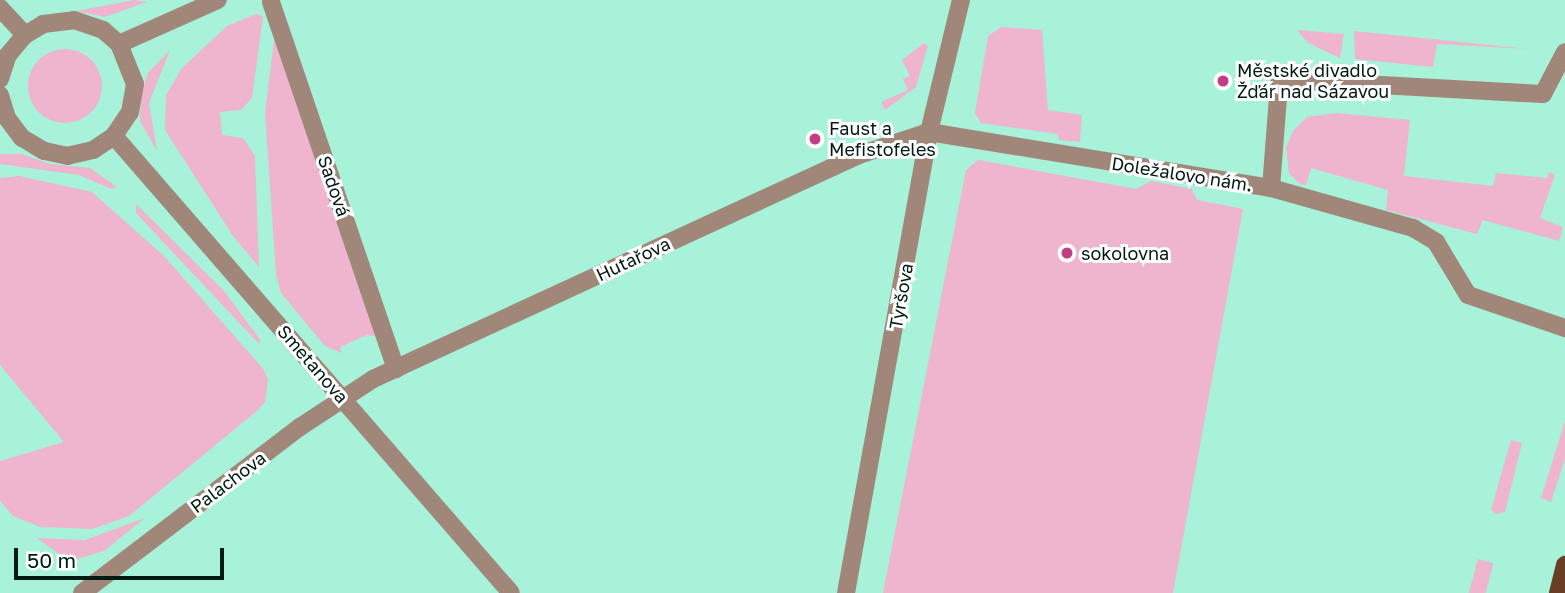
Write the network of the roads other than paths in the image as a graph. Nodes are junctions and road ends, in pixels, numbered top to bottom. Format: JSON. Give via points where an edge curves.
{"nodes":[{"id":1,"x":218,"y":0,"type":"edge"},
{"id":2,"x":961,"y":0,"type":"edge"},
{"id":3,"x":271,"y":2,"type":"dead end"},
{"id":4,"x":0,"y":8,"type":"edge"},
{"id":5,"x":25,"y":35,"type":"junction"},
{"id":6,"x":119,"y":44,"type":"junction"},
{"id":7,"x":1565,"y":52,"type":"edge"},
{"id":8,"x":0,"y":79,"type":"edge"},
{"id":9,"x":0,"y":95,"type":"edge"},
{"id":10,"x":3,"y":120,"type":"edge"},
{"id":11,"x":929,"y":132,"type":"junction"},
{"id":12,"x":114,"y":136,"type":"junction"},
{"id":13,"x":1271,"y":188,"type":"junction"},
{"id":14,"x":1565,"y":328,"type":"edge"},
{"id":15,"x":397,"y":369,"type":"junction"},
{"id":16,"x":342,"y":399,"type":"junction"},
{"id":17,"x":1565,"y":565,"type":"edge"},
{"id":18,"x":82,"y":593,"type":"edge"},
{"id":19,"x":511,"y":593,"type":"edge"},
{"id":20,"x":846,"y":593,"type":"edge"},
{"id":21,"x":1558,"y":593,"type":"edge"}],
"edges":[{"from":1,"to":6,"type":"street"},
{"from":2,"to":11,"type":"street","name":"Tyršova"},
{"from":3,"to":15,"type":"street","name":"Sadová"},
{"from":4,"to":5,"type":"street"},
{"from":5,"to":6,"type":"street","via":[[43,24],[74,20],[103,30]]},
{"from":5,"to":8,"type":"street","via":[[8,55]]},
{"from":6,"to":12,"type":"street","via":[[135,84],[130,113]]},
{"from":7,"to":13,"type":"street","name":"Doležalovo nám.","via":[[1548,89],[1534,95],[1291,80],[1279,83]]},
{"from":9,"to":10,"type":"street"},
{"from":10,"to":12,"type":"street","via":[[22,138],[56,155],[93,150]]},
{"from":11,"to":13,"type":"street","name":"Doležalovo nám."},
{"from":11,"to":15,"type":"street","name":"Hutařova","via":[[859,155]]},
{"from":11,"to":20,"type":"street","name":"Tyršova"},
{"from":12,"to":16,"type":"street","name":"Smetanova"},
{"from":13,"to":14,"type":"street","via":[[1413,228],[1436,242],[1468,295]]},
{"from":15,"to":16,"type":"street","name":"Hutařova"},
{"from":16,"to":18,"type":"street","name":"Palachova"},
{"from":16,"to":19,"type":"street","name":"Smetanova"},
{"from":17,"to":21,"type":"main road"}]}
